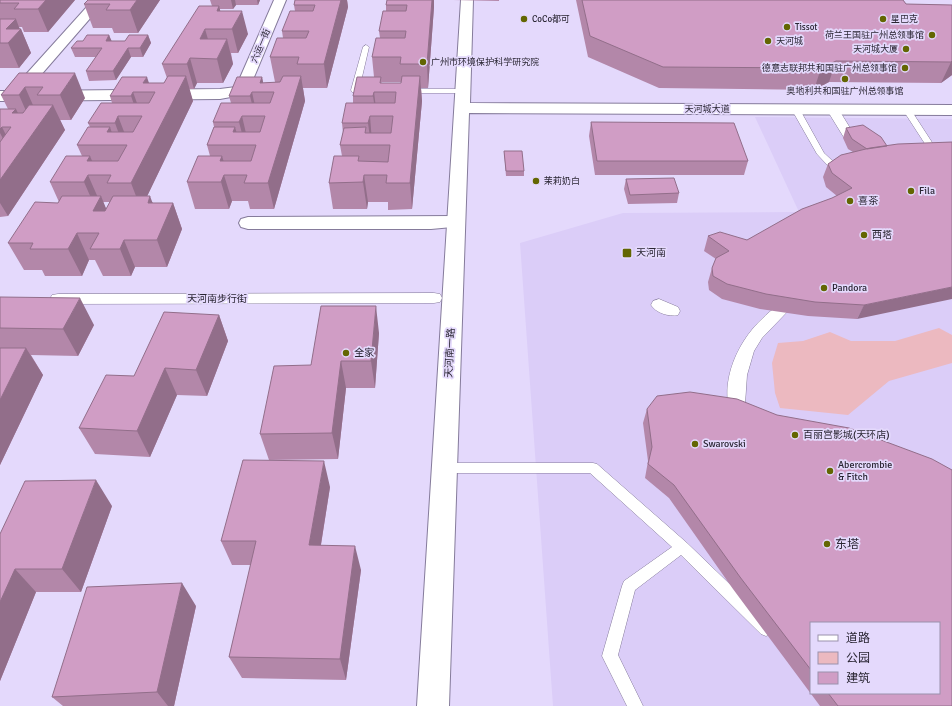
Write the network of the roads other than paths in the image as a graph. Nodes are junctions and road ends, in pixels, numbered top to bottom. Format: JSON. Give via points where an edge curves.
{"nodes":[{"id":1,"x":100,"y":0,"type":"edge"},
{"id":2,"x":280,"y":0,"type":"edge"},
{"id":3,"x":467,"y":0,"type":"edge"},
{"id":4,"x":366,"y":47,"type":"dead end"},
{"id":5,"x":362,"y":92,"type":"edge"},
{"id":6,"x":397,"y":92,"type":"edge"},
{"id":7,"x":16,"y":95,"type":"junction"},
{"id":8,"x":0,"y":96,"type":"edge"},
{"id":9,"x":463,"y":99,"type":"junction"},
{"id":10,"x":796,"y":110,"type":"junction"},
{"id":11,"x":833,"y":110,"type":"junction"},
{"id":12,"x":907,"y":110,"type":"junction"},
{"id":13,"x":952,"y":110,"type":"edge"},
{"id":14,"x":849,"y":136,"type":"edge"},
{"id":15,"x":936,"y":157,"type":"edge"},
{"id":16,"x":835,"y":168,"type":"edge"},
{"id":17,"x":456,"y":222,"type":"junction"},
{"id":18,"x":248,"y":223,"type":"dead end"},
{"id":19,"x":434,"y":298,"type":"dead end"},
{"id":20,"x":47,"y":300,"type":"edge"},
{"id":21,"x":779,"y":312,"type":"edge"},
{"id":22,"x":742,"y":421,"type":"edge"},
{"id":23,"x":445,"y":468,"type":"junction"},
{"id":24,"x":682,"y":547,"type":"junction"},
{"id":25,"x":774,"y":638,"type":"edge"},
{"id":26,"x":433,"y":706,"type":"edge"},
{"id":27,"x":635,"y":706,"type":"edge"}],
"edges":[{"from":1,"to":7,"type":"street"},
{"from":2,"to":7,"type":"street","name":"六运一街","via":[[242,92]]},
{"from":3,"to":9,"type":"street","name":"天河南一路"},
{"from":4,"to":5,"type":"lane","via":[[354,92]]},
{"from":6,"to":9,"type":"lane"},
{"from":7,"to":8,"type":"street"},
{"from":9,"to":10,"type":"street","name":"天河城大道"},
{"from":9,"to":17,"type":"street","name":"天河南一路"},
{"from":10,"to":11,"type":"street","name":"天河城大道"},
{"from":10,"to":16,"type":"lane","via":[[821,154]]},
{"from":11,"to":12,"type":"street","name":"天河城大道"},
{"from":11,"to":14,"type":"street"},
{"from":12,"to":13,"type":"street","name":"天河城大道"},
{"from":12,"to":15,"type":"lane"},
{"from":17,"to":18,"type":"street"},
{"from":17,"to":23,"type":"street","name":"天河南一路"},
{"from":19,"to":20,"type":"street","name":"天河南步行街"},
{"from":21,"to":22,"type":"street","via":[[756,334],[746,351],[738,375],[736,404]]},
{"from":23,"to":24,"type":"lane","via":[[593,468]]},
{"from":23,"to":26,"type":"street","name":"天河南一路"},
{"from":24,"to":25,"type":"lane"},
{"from":24,"to":27,"type":"lane","via":[[629,586],[610,656]]}]}
